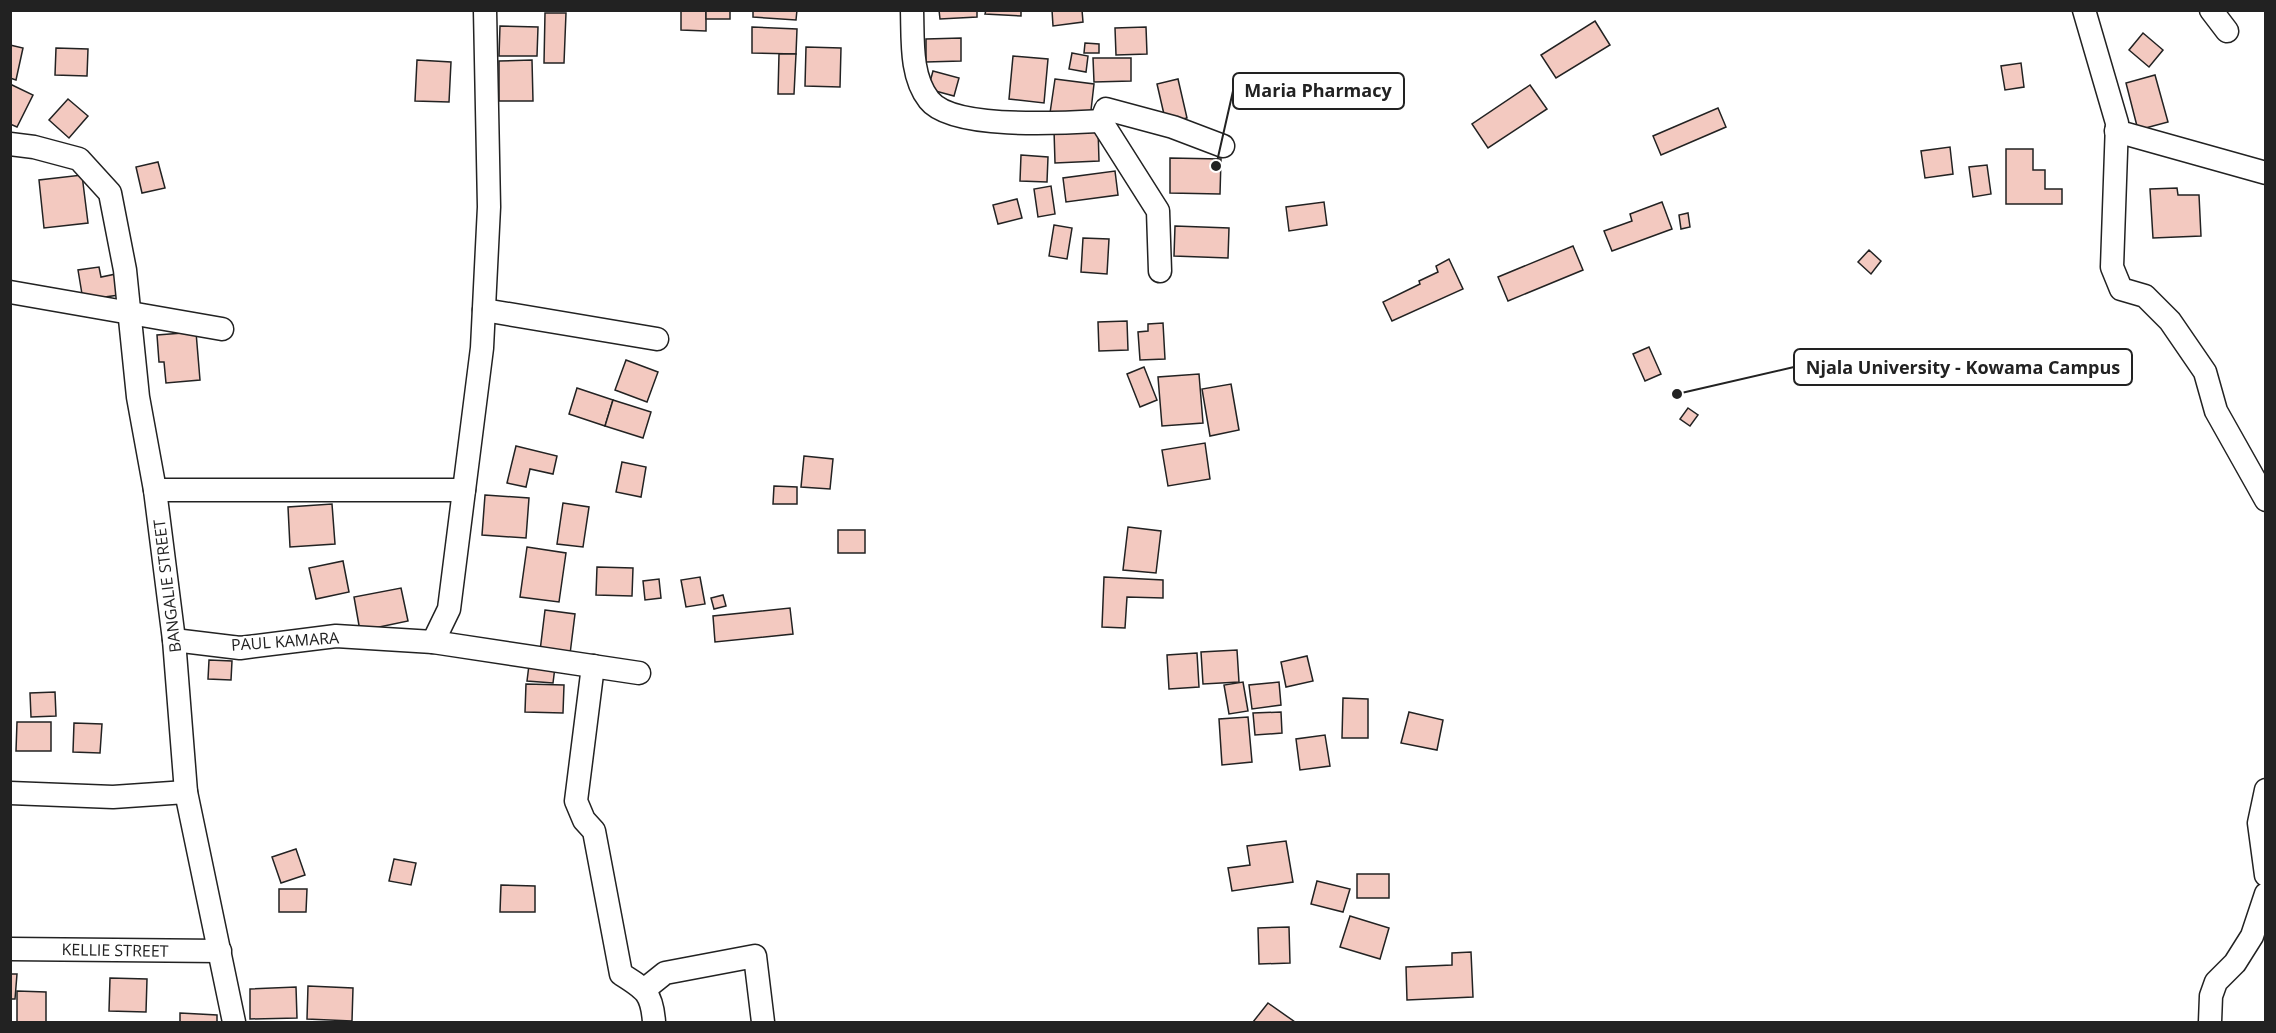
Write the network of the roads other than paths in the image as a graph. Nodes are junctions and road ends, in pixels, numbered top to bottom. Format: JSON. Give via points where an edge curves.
{"nodes":[{"id":1,"x":485,"y":10,"type":"edge"},
{"id":2,"x":912,"y":10,"type":"edge"},
{"id":3,"x":2084,"y":10,"type":"edge"},
{"id":4,"x":2211,"y":10,"type":"edge"},
{"id":5,"x":2227,"y":31,"type":"dead end"},
{"id":6,"x":1103,"y":116,"type":"junction"},
{"id":7,"x":2116,"y":132,"type":"junction"},
{"id":8,"x":10,"y":144,"type":"edge"},
{"id":9,"x":1223,"y":146,"type":"dead end"},
{"id":10,"x":2265,"y":173,"type":"edge"},
{"id":11,"x":1160,"y":271,"type":"dead end"},
{"id":12,"x":10,"y":292,"type":"edge"},
{"id":13,"x":484,"y":310,"type":"junction"},
{"id":14,"x":129,"y":311,"type":"junction"},
{"id":15,"x":222,"y":329,"type":"dead end"},
{"id":16,"x":657,"y":339,"type":"dead end"},
{"id":17,"x":155,"y":490,"type":"junction"},
{"id":18,"x":464,"y":490,"type":"junction"},
{"id":19,"x":2265,"y":500,"type":"edge"},
{"id":20,"x":174,"y":640,"type":"junction"},
{"id":21,"x":433,"y":642,"type":"junction"},
{"id":22,"x":593,"y":666,"type":"junction"},
{"id":23,"x":639,"y":674,"type":"dead end"},
{"id":24,"x":2265,"y":790,"type":"edge"},
{"id":25,"x":186,"y":792,"type":"junction"},
{"id":26,"x":10,"y":793,"type":"edge"},
{"id":27,"x":2265,"y":875,"type":"edge"},
{"id":28,"x":2265,"y":894,"type":"edge"},
{"id":29,"x":10,"y":949,"type":"edge"},
{"id":30,"x":220,"y":951,"type":"junction"},
{"id":31,"x":645,"y":989,"type":"junction"},
{"id":32,"x":234,"y":1023,"type":"edge"},
{"id":33,"x":654,"y":1023,"type":"edge"},
{"id":34,"x":763,"y":1023,"type":"edge"},
{"id":35,"x":2210,"y":1023,"type":"edge"}],
"edges":[{"from":1,"to":13,"type":"street","via":[[489,207]]},
{"from":2,"to":6,"type":"street","via":[[918,76],[930,102],[956,115],[1028,125]]},
{"from":3,"to":7,"type":"street","via":[[2117,123]]},
{"from":4,"to":5,"type":"street"},
{"from":6,"to":9,"type":"street","via":[[1173,128]]},
{"from":6,"to":11,"type":"street","via":[[1158,211]]},
{"from":7,"to":10,"type":"street"},
{"from":7,"to":19,"type":"street","via":[[2112,267],[2121,289],[2145,296],[2170,321],[2205,372],[2216,411]]},
{"from":8,"to":14,"type":"street","name":"BANGALIE STREET","via":[[79,159],[110,193]]},
{"from":12,"to":14,"type":"street"},
{"from":13,"to":16,"type":"street"},
{"from":13,"to":18,"type":"street"},
{"from":14,"to":15,"type":"street"},
{"from":14,"to":17,"type":"street","name":"BANGALIE STREET","via":[[138,398]]},
{"from":17,"to":18,"type":"street"},
{"from":17,"to":20,"type":"street","name":"BANGALIE STREET"},
{"from":18,"to":21,"type":"street","via":[[449,609]]},
{"from":20,"to":21,"type":"street","name":"PAUL KAMARA","via":[[240,648],[336,636]]},
{"from":20,"to":25,"type":"street","name":"BANGALIE STREET"},
{"from":21,"to":22,"type":"street","name":"PAUL KAMARA"},
{"from":22,"to":23,"type":"street","name":"PAUL KAMARA"},
{"from":22,"to":31,"type":"street","via":[[576,801],[594,831],[621,974]]},
{"from":24,"to":27,"type":"street","via":[[2259,823]]},
{"from":25,"to":26,"type":"street","via":[[113,797]]},
{"from":25,"to":30,"type":"street","name":"BANGALIE STREET"},
{"from":28,"to":35,"type":"street","via":[[2252,936],[2235,963],[2216,982]]},
{"from":29,"to":30,"type":"street","name":"KELLIE STREET"},
{"from":30,"to":32,"type":"street","name":"BANGALIE STREET"},
{"from":31,"to":33,"type":"street","via":[[653,1005]]},
{"from":31,"to":34,"type":"street","via":[[665,973],[754,956]]}]}
